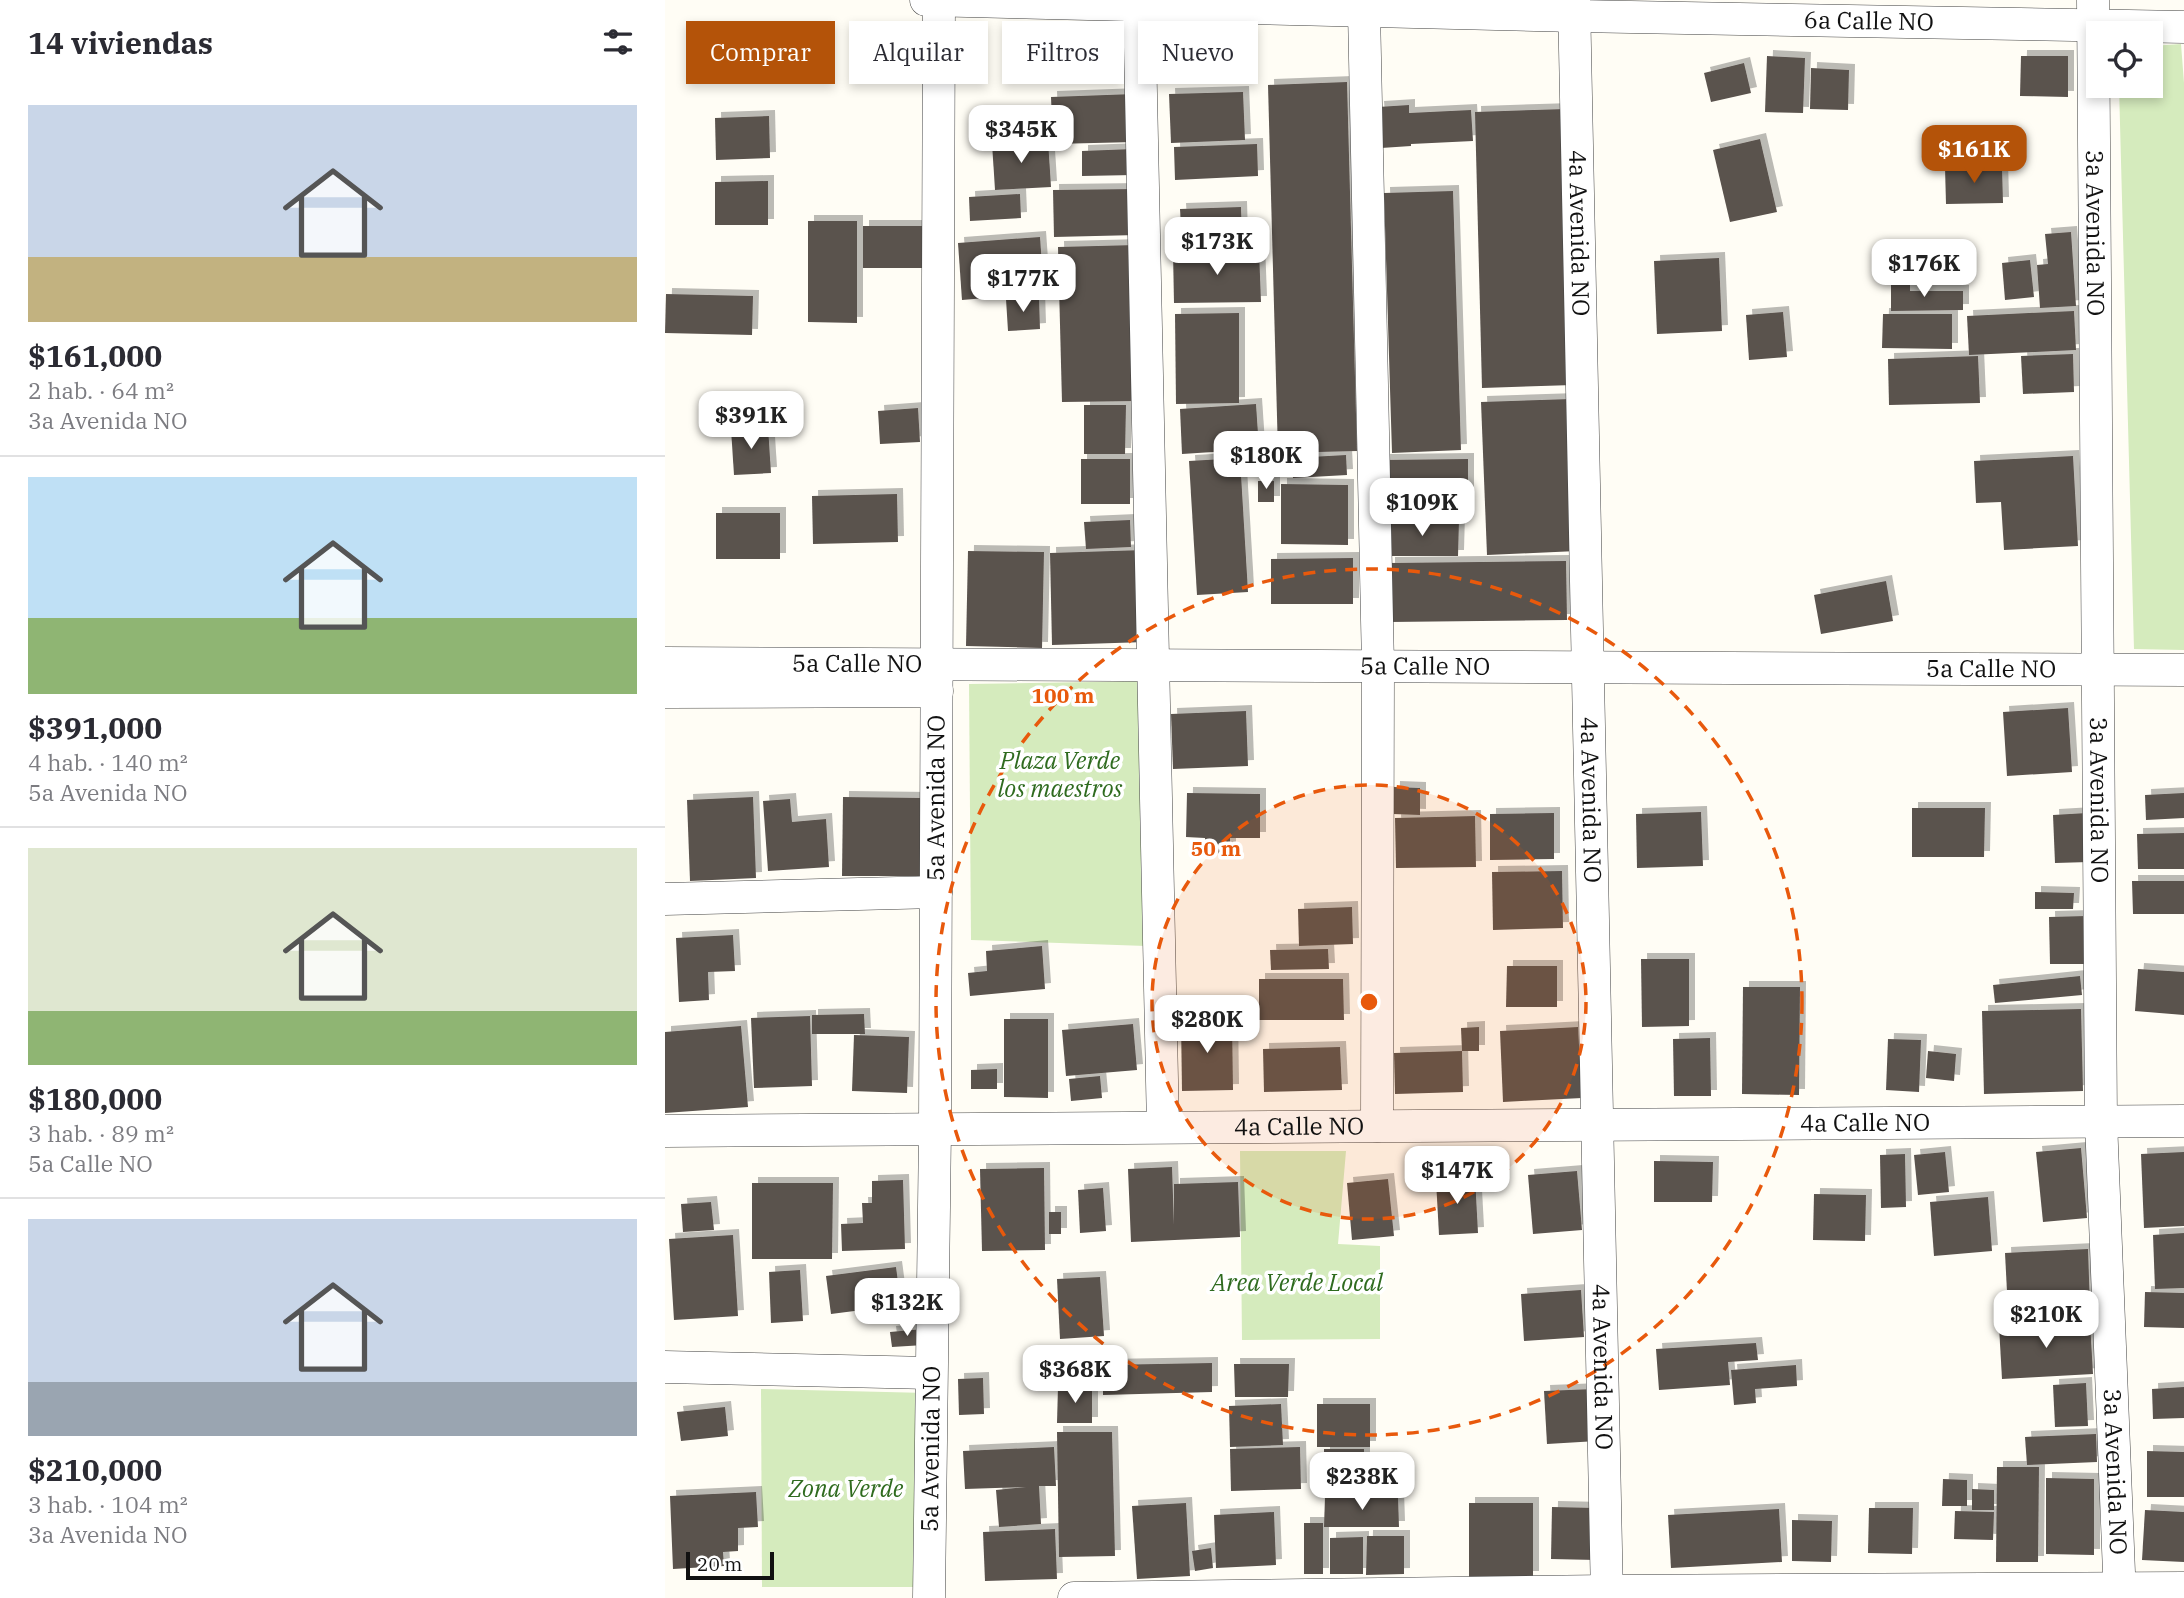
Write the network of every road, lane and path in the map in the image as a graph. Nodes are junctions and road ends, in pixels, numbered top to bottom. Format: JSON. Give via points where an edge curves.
{"nodes":[{"id":1,"x":926,"y":0,"type":"edge"},
{"id":2,"x":939,"y":0,"type":"edge"},
{"id":3,"x":1139,"y":3,"type":"edge"},
{"id":4,"x":1575,"y":8,"type":"edge"},
{"id":5,"x":1364,"y":11,"type":"junction"},
{"id":6,"x":2093,"y":13,"type":"edge"},
{"id":7,"x":2184,"y":27,"type":"edge"},
{"id":8,"x":665,"y":663,"type":"edge"},
{"id":9,"x":1153,"y":666,"type":"junction"},
{"id":10,"x":1378,"y":666,"type":"junction"},
{"id":11,"x":1589,"y":668,"type":"junction"},
{"id":12,"x":2097,"y":669,"type":"junction"},
{"id":13,"x":2184,"y":670,"type":"edge"},
{"id":14,"x":937,"y":678,"type":"junction"},
{"id":15,"x":665,"y":692,"type":"edge"},
{"id":16,"x":936,"y":892,"type":"junction"},
{"id":17,"x":665,"y":899,"type":"edge"},
{"id":18,"x":2101,"y":1121,"type":"junction"},
{"id":19,"x":2184,"y":1121,"type":"edge"},
{"id":20,"x":1598,"y":1125,"type":"junction"},
{"id":21,"x":1377,"y":1126,"type":"junction"},
{"id":22,"x":1163,"y":1127,"type":"junction"},
{"id":23,"x":935,"y":1129,"type":"junction"},
{"id":24,"x":665,"y":1131,"type":"edge"},
{"id":25,"x":665,"y":1367,"type":"edge"},
{"id":26,"x":932,"y":1373,"type":"junction"},
{"id":27,"x":2184,"y":1588,"type":"edge"},
{"id":28,"x":2120,"y":1593,"type":"edge"},
{"id":29,"x":1607,"y":1594,"type":"edge"},
{"id":30,"x":929,"y":1598,"type":"edge"},
{"id":31,"x":1074,"y":1598,"type":"edge"}],
"edges":[{"from":1,"to":2,"type":"street","name":"6a Calle NO"},
{"from":2,"to":3,"type":"street","name":"6a Calle NO"},
{"from":2,"to":14,"type":"street","name":"5a Avenida NO"},
{"from":3,"to":5,"type":"street","name":"6a Calle NO"},
{"from":3,"to":9,"type":"street"},
{"from":4,"to":5,"type":"street","name":"6a Calle NO"},
{"from":4,"to":6,"type":"street","name":"6a Calle NO"},
{"from":4,"to":11,"type":"street","name":"4a Avenida NO"},
{"from":5,"to":10,"type":"street"},
{"from":6,"to":7,"type":"street","name":"6a Calle NO"},
{"from":6,"to":12,"type":"street","name":"3a Avenida NO"},
{"from":8,"to":14,"type":"street","name":"5a Calle NO"},
{"from":9,"to":10,"type":"street","name":"5a Calle NO"},
{"from":9,"to":14,"type":"street","name":"5a Calle NO"},
{"from":9,"to":22,"type":"street"},
{"from":10,"to":11,"type":"street","name":"5a Calle NO"},
{"from":10,"to":21,"type":"street"},
{"from":11,"to":12,"type":"street","name":"5a Calle NO"},
{"from":11,"to":20,"type":"street","name":"4a Avenida NO"},
{"from":12,"to":13,"type":"street","name":"5a Calle NO"},
{"from":12,"to":18,"type":"street","name":"3a Avenida NO"},
{"from":14,"to":15,"type":"street","name":"5a Calle NO"},
{"from":14,"to":16,"type":"street","name":"5a Avenida NO"},
{"from":16,"to":17,"type":"street"},
{"from":16,"to":23,"type":"street","name":"5a Avenida NO"},
{"from":18,"to":19,"type":"street","name":"4a Calle NO"},
{"from":18,"to":20,"type":"street","name":"4a Calle NO"},
{"from":18,"to":28,"type":"street","name":"3a Avenida NO"},
{"from":20,"to":21,"type":"street","name":"4a Calle NO"},
{"from":20,"to":29,"type":"street","name":"4a Avenida NO"},
{"from":21,"to":22,"type":"street","name":"4a Calle NO"},
{"from":22,"to":23,"type":"street","name":"4a Calle NO"},
{"from":23,"to":24,"type":"street","name":"4a Calle NO"},
{"from":23,"to":26,"type":"street","name":"5a Avenida NO"},
{"from":25,"to":26,"type":"street"},
{"from":26,"to":30,"type":"street","name":"5a Avenida NO"},
{"from":27,"to":28,"type":"street"},
{"from":28,"to":29,"type":"street"},
{"from":29,"to":31,"type":"street"}]}
